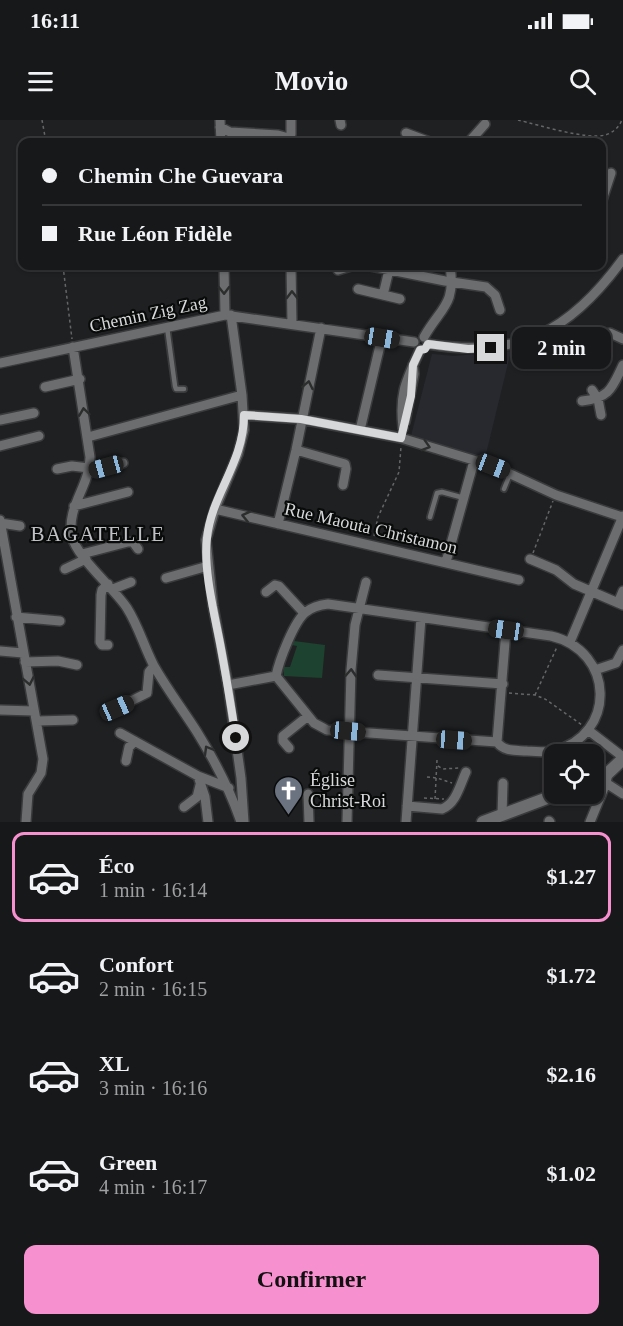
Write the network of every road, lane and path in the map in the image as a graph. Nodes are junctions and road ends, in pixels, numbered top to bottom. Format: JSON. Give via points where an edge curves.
{"nodes":[{"id":1,"x":42,"y":120,"type":"edge"},
{"id":2,"x":291,"y":120,"type":"edge"},
{"id":3,"x":518,"y":120,"type":"edge"},
{"id":4,"x":622,"y":120,"type":"edge"},
{"id":5,"x":220,"y":124,"type":"edge"},
{"id":6,"x":485,"y":124,"type":"dead end"},
{"id":7,"x":238,"y":133,"type":"junction"},
{"id":8,"x":406,"y":133,"type":"dead end"},
{"id":9,"x":45,"y":138,"type":"edge"},
{"id":10,"x":232,"y":138,"type":"edge"},
{"id":11,"x":284,"y":138,"type":"edge"},
{"id":12,"x":290,"y":138,"type":"edge"},
{"id":13,"x":419,"y":138,"type":"edge"},
{"id":14,"x":473,"y":138,"type":"edge"},
{"id":15,"x":611,"y":173,"type":"dead end"},
{"id":16,"x":606,"y":188,"type":"edge"},
{"id":17,"x":623,"y":259,"type":"edge"},
{"id":18,"x":63,"y":270,"type":"edge"},
{"id":19,"x":224,"y":270,"type":"edge"},
{"id":20,"x":291,"y":270,"type":"edge"},
{"id":21,"x":390,"y":270,"type":"joint"},
{"id":22,"x":451,"y":270,"type":"edge"},
{"id":23,"x":452,"y":281,"type":"junction"},
{"id":24,"x":358,"y":289,"type":"dead end"},
{"id":25,"x":384,"y":295,"type":"junction"},
{"id":26,"x":400,"y":299,"type":"dead end"},
{"id":27,"x":500,"y":310,"type":"dead end"},
{"id":28,"x":228,"y":315,"type":"junction"},
{"id":29,"x":292,"y":324,"type":"junction"},
{"id":30,"x":167,"y":327,"type":"junction"},
{"id":31,"x":321,"y":328,"type":"junction"},
{"id":32,"x":610,"y":333,"type":"dead end"},
{"id":33,"x":382,"y":338,"type":"junction"},
{"id":34,"x":623,"y":339,"type":"edge"},
{"id":35,"x":422,"y":344,"type":"junction"},
{"id":36,"x":73,"y":347,"type":"junction"},
{"id":37,"x":0,"y":363,"type":"edge"},
{"id":38,"x":623,"y":365,"type":"edge"},
{"id":39,"x":80,"y":380,"type":"junction"},
{"id":40,"x":45,"y":387,"type":"dead end"},
{"id":41,"x":184,"y":389,"type":"dead end"},
{"id":42,"x":592,"y":390,"type":"dead end"},
{"id":43,"x":242,"y":395,"type":"junction"},
{"id":44,"x":598,"y":399,"type":"junction"},
{"id":45,"x":582,"y":401,"type":"dead end"},
{"id":46,"x":34,"y":413,"type":"dead end"},
{"id":47,"x":244,"y":415,"type":"junction"},
{"id":48,"x":601,"y":415,"type":"dead end"},
{"id":49,"x":301,"y":419,"type":"junction"},
{"id":50,"x":0,"y":420,"type":"edge"},
{"id":51,"x":360,"y":430,"type":"junction"},
{"id":52,"x":39,"y":436,"type":"dead end"},
{"id":53,"x":88,"y":437,"type":"junction"},
{"id":54,"x":401,"y":438,"type":"junction"},
{"id":55,"x":0,"y":446,"type":"edge"},
{"id":56,"x":296,"y":450,"type":"junction"},
{"id":57,"x":474,"y":461,"type":"junction"},
{"id":58,"x":123,"y":463,"type":"dead end"},
{"id":59,"x":57,"y":469,"type":"dead end"},
{"id":60,"x":89,"y":470,"type":"junction"},
{"id":61,"x":510,"y":473,"type":"junction"},
{"id":62,"x":343,"y":485,"type":"dead end"},
{"id":63,"x":504,"y":489,"type":"dead end"},
{"id":64,"x":430,"y":490,"type":"dead end"},
{"id":65,"x":128,"y":492,"type":"dead end"},
{"id":66,"x":439,"y":492,"type":"junction"},
{"id":67,"x":555,"y":495,"type":"junction"},
{"id":68,"x":464,"y":498,"type":"junction"},
{"id":69,"x":74,"y":506,"type":"junction"},
{"id":70,"x":215,"y":509,"type":"junction"},
{"id":71,"x":623,"y":516,"type":"edge"},
{"id":72,"x":430,"y":517,"type":"dead end"},
{"id":73,"x":0,"y":522,"type":"edge"},
{"id":74,"x":278,"y":524,"type":"junction"},
{"id":75,"x":20,"y":526,"type":"dead end"},
{"id":76,"x":2,"y":539,"type":"edge"},
{"id":77,"x":375,"y":546,"type":"junction"},
{"id":78,"x":138,"y":549,"type":"dead end"},
{"id":79,"x":84,"y":557,"type":"junction"},
{"id":80,"x":530,"y":559,"type":"joint"},
{"id":81,"x":446,"y":562,"type":"junction"},
{"id":82,"x":208,"y":566,"type":"junction"},
{"id":83,"x":65,"y":568,"type":"dead end"},
{"id":84,"x":166,"y":578,"type":"dead end"},
{"id":85,"x":519,"y":580,"type":"dead end"},
{"id":86,"x":131,"y":582,"type":"dead end"},
{"id":87,"x":366,"y":582,"type":"dead end"},
{"id":88,"x":111,"y":586,"type":"junction"},
{"id":89,"x":590,"y":591,"type":"junction"},
{"id":90,"x":623,"y":591,"type":"edge"},
{"id":91,"x":266,"y":592,"type":"dead end"},
{"id":92,"x":0,"y":593,"type":"edge"},
{"id":93,"x":12,"y":594,"type":"junction"},
{"id":94,"x":620,"y":604,"type":"edge"},
{"id":95,"x":359,"y":609,"type":"junction"},
{"id":96,"x":304,"y":613,"type":"junction"},
{"id":97,"x":16,"y":617,"type":"junction"},
{"id":98,"x":421,"y":618,"type":"junction"},
{"id":99,"x":60,"y":621,"type":"dead end"},
{"id":100,"x":506,"y":630,"type":"junction"},
{"id":101,"x":565,"y":640,"type":"junction"},
{"id":102,"x":108,"y":645,"type":"dead end"},
{"id":103,"x":623,"y":650,"type":"edge"},
{"id":104,"x":0,"y":651,"type":"edge"},
{"id":105,"x":24,"y":657,"type":"junction"},
{"id":106,"x":620,"y":662,"type":"edge"},
{"id":107,"x":77,"y":665,"type":"dead end"},
{"id":108,"x":154,"y":666,"type":"junction"},
{"id":109,"x":595,"y":670,"type":"junction"},
{"id":110,"x":378,"y":675,"type":"dead end"},
{"id":111,"x":276,"y":676,"type":"junction"},
{"id":112,"x":416,"y":678,"type":"junction"},
{"id":113,"x":228,"y":685,"type":"junction"},
{"id":114,"x":502,"y":688,"type":"junction"},
{"id":115,"x":535,"y":695,"type":"junction"},
{"id":116,"x":117,"y":708,"type":"dead end"},
{"id":117,"x":0,"y":710,"type":"edge"},
{"id":118,"x":36,"y":716,"type":"junction"},
{"id":119,"x":308,"y":716,"type":"junction"},
{"id":120,"x":73,"y":720,"type":"dead end"},
{"id":121,"x":588,"y":730,"type":"junction"},
{"id":122,"x":348,"y":731,"type":"junction"},
{"id":123,"x":120,"y":733,"type":"dead end"},
{"id":124,"x":412,"y":737,"type":"junction"},
{"id":125,"x":134,"y":742,"type":"junction"},
{"id":126,"x":497,"y":742,"type":"junction"},
{"id":127,"x":571,"y":744,"type":"edge"},
{"id":128,"x":289,"y":748,"type":"dead end"},
{"id":129,"x":544,"y":751,"type":"edge"},
{"id":130,"x":623,"y":758,"type":"edge"},
{"id":131,"x":437,"y":760,"type":"dead end"},
{"id":132,"x":126,"y":761,"type":"dead end"},
{"id":133,"x":437,"y":765,"type":"junction"},
{"id":134,"x":466,"y":772,"type":"joint"},
{"id":135,"x":427,"y":777,"type":"dead end"},
{"id":136,"x":604,"y":777,"type":"edge"},
{"id":137,"x":436,"y":778,"type":"junction"},
{"id":138,"x":199,"y":779,"type":"junction"},
{"id":139,"x":604,"y":779,"type":"edge"},
{"id":140,"x":504,"y":783,"type":"dead end"},
{"id":141,"x":229,"y":788,"type":"junction"},
{"id":142,"x":450,"y":790,"type":"dead end"},
{"id":143,"x":308,"y":794,"type":"dead end"},
{"id":144,"x":623,"y":794,"type":"edge"},
{"id":145,"x":448,"y":795,"type":"dead end"},
{"id":146,"x":424,"y":798,"type":"dead end"},
{"id":147,"x":435,"y":799,"type":"junction"},
{"id":148,"x":544,"y":799,"type":"edge"},
{"id":149,"x":595,"y":804,"type":"edge"},
{"id":150,"x":407,"y":806,"type":"junction"},
{"id":151,"x":184,"y":807,"type":"dead end"},
{"id":152,"x":502,"y":815,"type":"junction"},
{"id":153,"x":26,"y":822,"type":"edge"},
{"id":154,"x":208,"y":822,"type":"edge"},
{"id":155,"x":243,"y":822,"type":"edge"},
{"id":156,"x":309,"y":822,"type":"edge"},
{"id":157,"x":347,"y":822,"type":"edge"},
{"id":158,"x":406,"y":822,"type":"edge"},
{"id":159,"x":485,"y":822,"type":"edge"},
{"id":160,"x":590,"y":822,"type":"edge"}],
"edges":[{"from":1,"to":9,"type":"path"},
{"from":2,"to":12,"type":"street"},
{"from":3,"to":4,"type":"path","via":[[596,136],[612,132]]},
{"from":5,"to":7,"type":"street"},
{"from":6,"to":14,"type":"street"},
{"from":7,"to":10,"type":"street"},
{"from":7,"to":11,"type":"street"},
{"from":8,"to":13,"type":"street"},
{"from":15,"to":16,"type":"street"},
{"from":17,"to":35,"type":"street","via":[[597,293],[576,312],[532,339],[491,348]]},
{"from":18,"to":36,"type":"path"},
{"from":19,"to":28,"type":"street","one_way":true},
{"from":29,"to":20,"type":"street","one_way":true},
{"from":21,"to":23,"type":"street"},
{"from":21,"to":25,"type":"street"},
{"from":22,"to":23,"type":"street"},
{"from":23,"to":27,"type":"street","via":[[490,289]]},
{"from":23,"to":35,"type":"street","via":[[448,304]]},
{"from":24,"to":25,"type":"street"},
{"from":25,"to":26,"type":"street"},
{"from":28,"to":29,"type":"street"},
{"from":28,"to":30,"type":"street","name":"Chemin Zig Zag"},
{"from":28,"to":43,"type":"street"},
{"from":29,"to":31,"type":"street"},
{"from":30,"to":36,"type":"street","name":"Chemin Zig Zag"},
{"from":30,"to":41,"type":"lane","via":[[175,386]]},
{"from":31,"to":33,"type":"street"},
{"from":49,"to":31,"type":"street","one_way":true},
{"from":32,"to":34,"type":"street"},
{"from":33,"to":35,"type":"street"},
{"from":33,"to":51,"type":"street"},
{"from":35,"to":54,"type":"street","via":[[413,365],[411,396]]},
{"from":36,"to":37,"type":"street","name":"Chemin Zig Zag"},
{"from":36,"to":39,"type":"street","name":"Chemin Zig Zag"},
{"from":38,"to":44,"type":"street","via":[[609,392]]},
{"from":39,"to":40,"type":"street"},
{"from":53,"to":39,"type":"street","name":"Chemin Zig Zag","one_way":true},
{"from":42,"to":44,"type":"street"},
{"from":43,"to":47,"type":"street"},
{"from":43,"to":53,"type":"street"},
{"from":44,"to":45,"type":"street"},
{"from":44,"to":48,"type":"street"},
{"from":46,"to":50,"type":"street"},
{"from":47,"to":49,"type":"street"},
{"from":47,"to":70,"type":"street","via":[[242,442]]},
{"from":49,"to":51,"type":"street"},
{"from":49,"to":56,"type":"street"},
{"from":51,"to":54,"type":"street"},
{"from":52,"to":55,"type":"street"},
{"from":53,"to":60,"type":"street","name":"Chemin Zig Zag"},
{"from":54,"to":57,"type":"street","one_way":true},
{"from":54,"to":77,"type":"path","via":[[399,472],[376,523]]},
{"from":56,"to":62,"type":"street","via":[[345,464]]},
{"from":56,"to":74,"type":"street"},
{"from":57,"to":61,"type":"street"},
{"from":57,"to":68,"type":"street"},
{"from":58,"to":60,"type":"street"},
{"from":59,"to":60,"type":"street","via":[[72,466]]},
{"from":60,"to":69,"type":"street","name":"Chemin Zig Zag"},
{"from":61,"to":63,"type":"lane"},
{"from":61,"to":67,"type":"street"},
{"from":64,"to":66,"type":"lane"},
{"from":65,"to":69,"type":"street"},
{"from":66,"to":68,"type":"lane"},
{"from":66,"to":72,"type":"lane"},
{"from":67,"to":71,"type":"street"},
{"from":67,"to":80,"type":"path"},
{"from":68,"to":81,"type":"street"},
{"from":69,"to":79,"type":"street","name":"Chemin Zig Zag","via":[[72,534]]},
{"from":74,"to":70,"type":"street","name":"Rue Maouta Christamon","one_way":true},
{"from":70,"to":82,"type":"street","via":[[206,540]]},
{"from":71,"to":89,"type":"street"},
{"from":73,"to":75,"type":"street"},
{"from":73,"to":76,"type":"street"},
{"from":74,"to":77,"type":"street","name":"Rue Maouta Christamon"},
{"from":76,"to":93,"type":"street"},
{"from":77,"to":81,"type":"street","name":"Rue Maouta Christamon"},
{"from":78,"to":79,"type":"street","via":[[128,542]]},
{"from":79,"to":83,"type":"street"},
{"from":79,"to":88,"type":"street","name":"Chemin Zig Zag"},
{"from":80,"to":89,"type":"street"},
{"from":81,"to":85,"type":"street","name":"Rue Maouta Christamon"},
{"from":82,"to":84,"type":"street"},
{"from":82,"to":113,"type":"street"},
{"from":86,"to":88,"type":"street"},
{"from":87,"to":95,"type":"street"},
{"from":88,"to":102,"type":"street","via":[[102,590],[101,595],[100,642]]},
{"from":88,"to":108,"type":"street","name":"Chemin Zig Zag","via":[[138,625]]},
{"from":89,"to":94,"type":"street"},
{"from":89,"to":101,"type":"street"},
{"from":90,"to":94,"type":"street"},
{"from":91,"to":96,"type":"street","via":[[279,586]]},
{"from":92,"to":93,"type":"street"},
{"from":93,"to":97,"type":"street"},
{"from":95,"to":96,"type":"street","via":[[328,604]]},
{"from":95,"to":98,"type":"street"},
{"from":122,"to":95,"type":"street","one_way":true,"via":[[353,640]]},
{"from":96,"to":111,"type":"street"},
{"from":97,"to":99,"type":"street"},
{"from":97,"to":105,"type":"street"},
{"from":98,"to":100,"type":"street"},
{"from":98,"to":112,"type":"street"},
{"from":100,"to":101,"type":"street"},
{"from":100,"to":114,"type":"street"},
{"from":101,"to":109,"type":"street","via":[[582,651]]},
{"from":101,"to":115,"type":"path"},
{"from":103,"to":106,"type":"street"},
{"from":104,"to":105,"type":"street"},
{"from":105,"to":107,"type":"street"},
{"from":105,"to":118,"type":"street","one_way":true},
{"from":106,"to":109,"type":"street"},
{"from":108,"to":116,"type":"street","via":[[149,672],[147,693]]},
{"from":141,"to":108,"type":"street","name":"Chemin Zig Zag","one_way":true},
{"from":109,"to":121,"type":"street","via":[[600,701]]},
{"from":110,"to":112,"type":"street"},
{"from":111,"to":113,"type":"street"},
{"from":111,"to":119,"type":"street"},
{"from":112,"to":114,"type":"street"},
{"from":112,"to":124,"type":"street"},
{"from":113,"to":155,"type":"street"},
{"from":114,"to":115,"type":"path"},
{"from":114,"to":126,"type":"street"},
{"from":115,"to":121,"type":"path"},
{"from":117,"to":118,"type":"street"},
{"from":118,"to":120,"type":"street"},
{"from":118,"to":153,"type":"street","via":[[44,765],[28,794]]},
{"from":119,"to":122,"type":"street","via":[[327,730]]},
{"from":119,"to":128,"type":"street","via":[[283,736]]},
{"from":121,"to":127,"type":"street"},
{"from":121,"to":130,"type":"street"},
{"from":122,"to":124,"type":"street"},
{"from":122,"to":157,"type":"street"},
{"from":123,"to":125,"type":"street"},
{"from":124,"to":126,"type":"street"},
{"from":124,"to":150,"type":"street"},
{"from":125,"to":132,"type":"street"},
{"from":125,"to":138,"type":"street"},
{"from":126,"to":129,"type":"street","via":[[510,750]]},
{"from":130,"to":136,"type":"main road"},
{"from":131,"to":133,"type":"path"},
{"from":133,"to":134,"type":"path"},
{"from":133,"to":137,"type":"path"},
{"from":134,"to":150,"type":"street","via":[[447,807]]},
{"from":135,"to":137,"type":"path"},
{"from":137,"to":142,"type":"path","via":[[453,784]]},
{"from":137,"to":147,"type":"path"},
{"from":138,"to":141,"type":"street"},
{"from":138,"to":151,"type":"street","via":[[197,797]]},
{"from":138,"to":154,"type":"street"},
{"from":139,"to":144,"type":"street"},
{"from":140,"to":152,"type":"street"},
{"from":141,"to":155,"type":"street","name":"Chemin Zig Zag"},
{"from":143,"to":156,"type":"street"},
{"from":145,"to":147,"type":"path"},
{"from":146,"to":147,"type":"path"},
{"from":148,"to":152,"type":"main road"},
{"from":149,"to":160,"type":"street"},
{"from":150,"to":158,"type":"street"},
{"from":152,"to":159,"type":"main road"}]}
